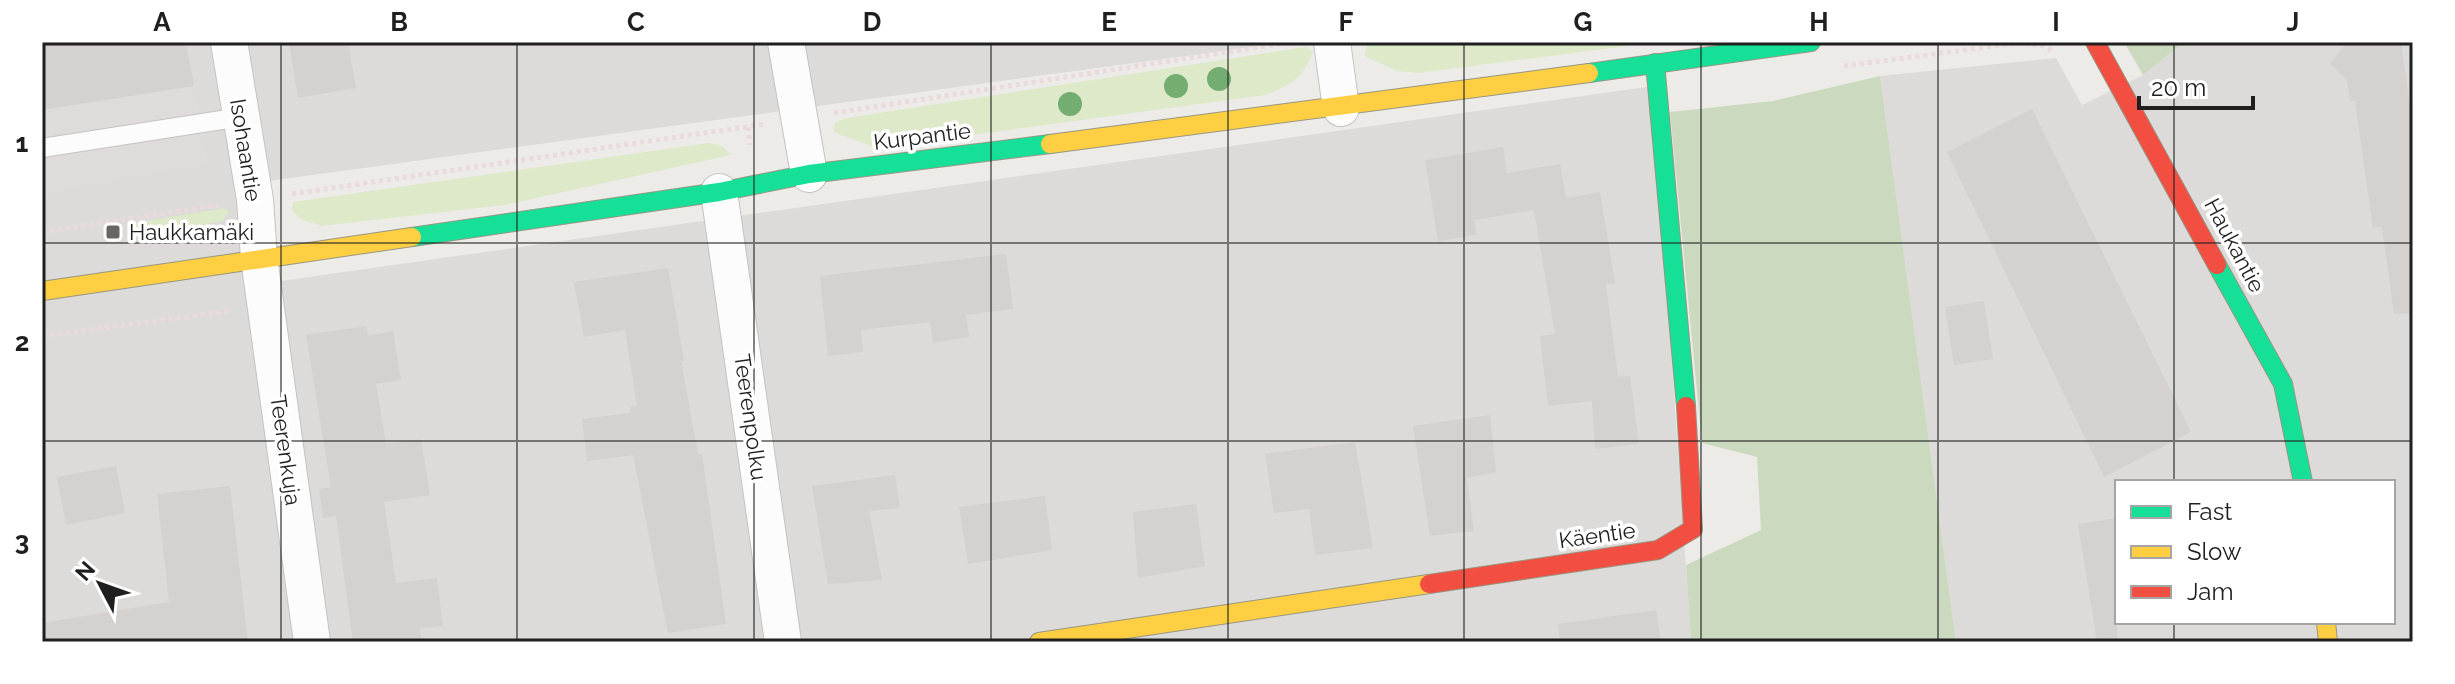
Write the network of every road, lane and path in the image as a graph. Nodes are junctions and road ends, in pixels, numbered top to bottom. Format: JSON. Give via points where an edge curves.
{"nodes":[{"id":1,"x":229,"y":42,"type":"edge"},
{"id":2,"x":786,"y":42,"type":"edge"},
{"id":3,"x":1292,"y":42,"type":"edge"},
{"id":4,"x":1332,"y":42,"type":"edge"},
{"id":5,"x":1811,"y":42,"type":"edge"},
{"id":6,"x":2095,"y":42,"type":"edge"},
{"id":7,"x":1655,"y":63,"type":"junction"},
{"id":8,"x":1341,"y":108,"type":"junction"},
{"id":9,"x":241,"y":117,"type":"junction"},
{"id":10,"x":799,"y":119,"type":"junction"},
{"id":11,"x":42,"y":148,"type":"edge"},
{"id":12,"x":809,"y":174,"type":"junction"},
{"id":13,"x":719,"y":192,"type":"junction"},
{"id":14,"x":255,"y":200,"type":"junction"},
{"id":15,"x":42,"y":232,"type":"edge"},
{"id":16,"x":259,"y":258,"type":"junction"},
{"id":17,"x":42,"y":291,"type":"edge"},
{"id":18,"x":266,"y":306,"type":"junction"},
{"id":19,"x":42,"y":336,"type":"edge"},
{"id":20,"x":2303,"y":480,"type":"edge"},
{"id":21,"x":312,"y":642,"type":"edge"},
{"id":22,"x":783,"y":642,"type":"edge"},
{"id":23,"x":1039,"y":642,"type":"edge"}],
"edges":[{"from":1,"to":9,"type":"street","name":"Isohaantie"},
{"from":2,"to":10,"type":"street"},
{"from":3,"to":10,"type":"path"},
{"from":4,"to":8,"type":"street"},
{"from":5,"to":7,"type":"street","name":"Kurpantie"},
{"from":6,"to":20,"type":"street","name":"Haukantie","via":[[2283,384]]},
{"from":7,"to":8,"type":"street","name":"Kurpantie"},
{"from":7,"to":23,"type":"street","name":"Käentie","via":[[1689,426],[1693,529],[1658,550]]},
{"from":8,"to":12,"type":"street","name":"Kurpantie"},
{"from":9,"to":11,"type":"lane"},
{"from":9,"to":14,"type":"street","name":"Isohaantie"},
{"from":10,"to":12,"type":"street"},
{"from":10,"to":14,"type":"path"},
{"from":12,"to":13,"type":"street","name":"Kurpantie"},
{"from":13,"to":16,"type":"street","name":"Kurpantie"},
{"from":13,"to":22,"type":"street","name":"Teerenpolku"},
{"from":14,"to":15,"type":"path"},
{"from":14,"to":16,"type":"street","name":"Isohaantie"},
{"from":16,"to":17,"type":"street","name":"Kurpantie"},
{"from":16,"to":18,"type":"street","name":"Teerenkuja"},
{"from":18,"to":19,"type":"path"},
{"from":18,"to":21,"type":"street","name":"Teerenkuja"}]}
